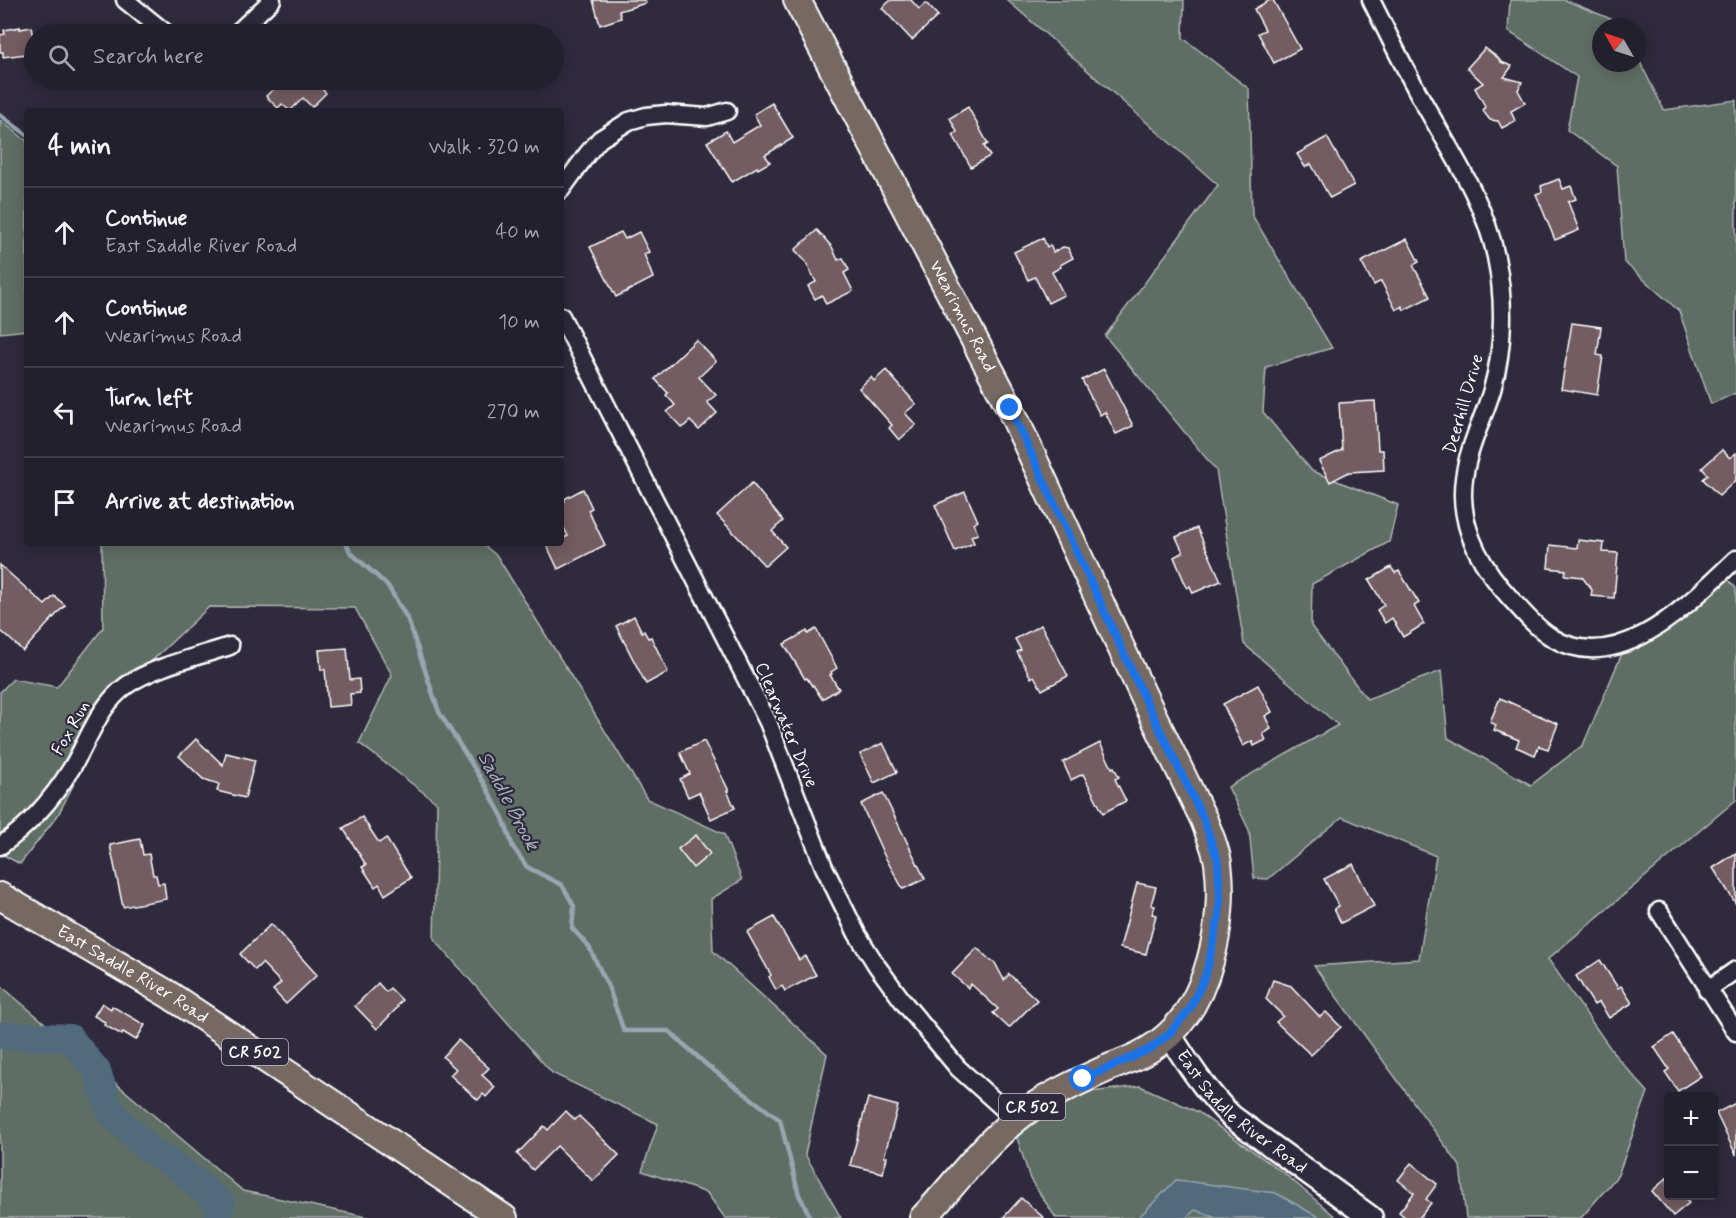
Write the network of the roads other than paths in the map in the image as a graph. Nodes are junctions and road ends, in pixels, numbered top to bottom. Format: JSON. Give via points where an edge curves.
{"nodes":[{"id":1,"x":125,"y":0,"type":"edge"},
{"id":2,"x":272,"y":0,"type":"edge"},
{"id":3,"x":797,"y":0,"type":"edge"},
{"id":4,"x":1371,"y":0,"type":"edge"},
{"id":5,"x":155,"y":24,"type":"edge"},
{"id":6,"x":247,"y":24,"type":"edge"},
{"id":7,"x":727,"y":111,"type":"dead end"},
{"id":8,"x":564,"y":186,"type":"edge"},
{"id":9,"x":564,"y":322,"type":"edge"},
{"id":10,"x":1736,"y":559,"type":"edge"},
{"id":11,"x":230,"y":646,"type":"dead end"},
{"id":12,"x":0,"y":846,"type":"edge"},
{"id":13,"x":0,"y":896,"type":"edge"},
{"id":14,"x":1659,"y":911,"type":"dead end"},
{"id":15,"x":1736,"y":970,"type":"edge"},
{"id":16,"x":1707,"y":990,"type":"junction"},
{"id":17,"x":1736,"y":1032,"type":"edge"},
{"id":18,"x":1169,"y":1034,"type":"junction"},
{"id":19,"x":1016,"y":1120,"type":"junction"},
{"id":20,"x":504,"y":1218,"type":"edge"},
{"id":21,"x":923,"y":1218,"type":"edge"},
{"id":22,"x":1371,"y":1218,"type":"edge"}],
"edges":[{"from":1,"to":5,"type":"street"},
{"from":2,"to":6,"type":"street"},
{"from":3,"to":18,"type":"main road","name":"Wearimus Road","number":"CR 502","via":[[1010,408],[1212,841],[1218,861],[1220,898],[1216,934],[1196,999]]},
{"from":4,"to":10,"type":"street","name":"Deerhill Drive","via":[[1476,197],[1496,257],[1502,301],[1499,357],[1492,389],[1469,449],[1463,497],[1471,540],[1493,580],[1537,627],[1553,638],[1579,647],[1607,648],[1643,636]]},
{"from":7,"to":8,"type":"street","via":[[707,117],[666,114],[629,121],[600,139]]},
{"from":9,"to":19,"type":"street","name":"Clearwater Drive","via":[[768,722],[824,867],[857,934],[905,1004],[958,1068]]},
{"from":11,"to":12,"type":"street","name":"Fox Run","via":[[144,675],[126,685],[98,716],[55,793]]},
{"from":13,"to":20,"type":"main road","name":"East Saddle River Road","number":"CR 502","via":[[168,994]]},
{"from":14,"to":16,"type":"street"},
{"from":15,"to":16,"type":"street"},
{"from":16,"to":17,"type":"street"},
{"from":18,"to":19,"type":"main road","name":"East Saddle River Road","number":"CR 502","via":[[1144,1052],[1047,1098]]},
{"from":18,"to":22,"type":"main road","name":"East Saddle River Road","via":[[1207,1092],[1232,1117]]},
{"from":19,"to":21,"type":"main road","name":"East Saddle River Road","number":"CR 502","via":[[970,1164]]}]}
